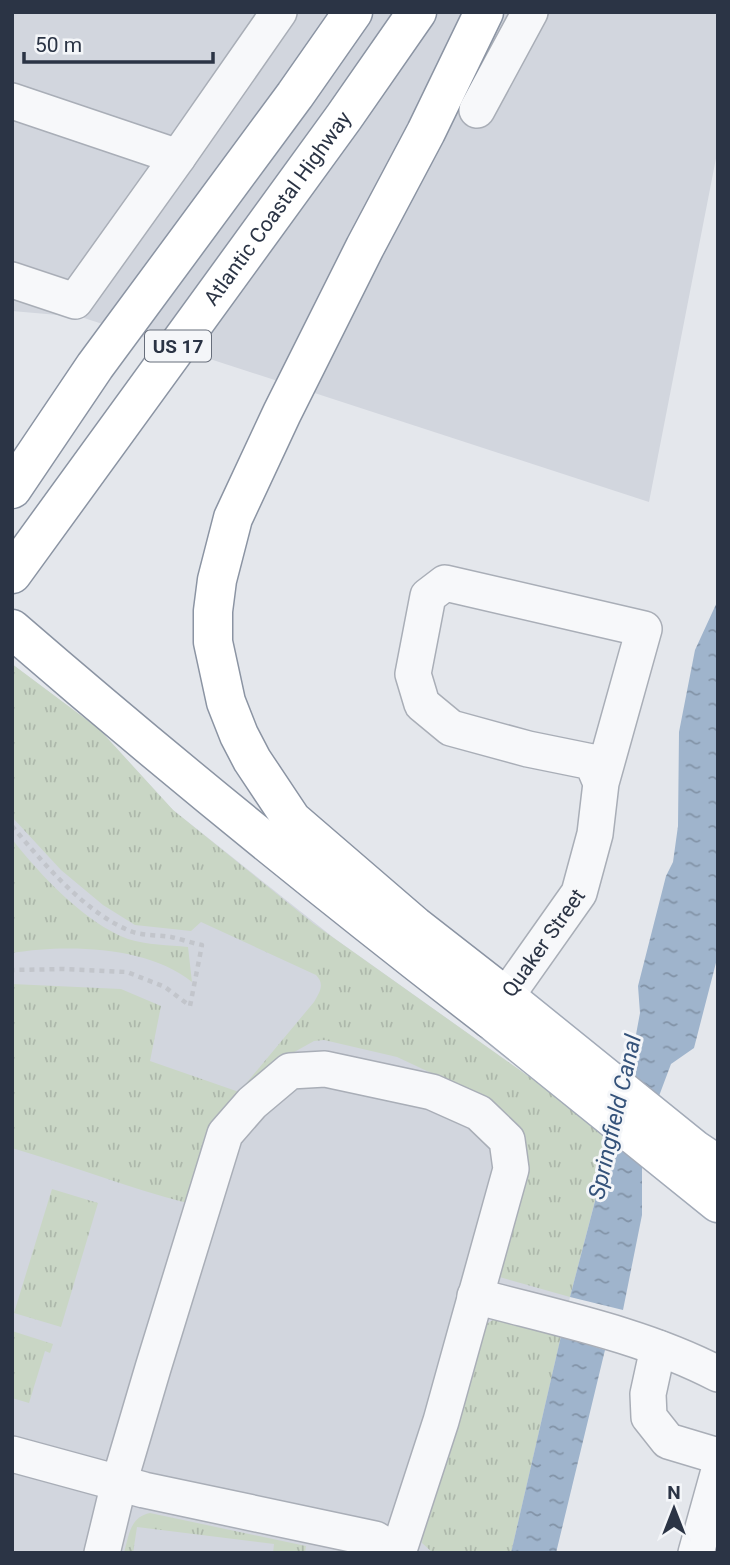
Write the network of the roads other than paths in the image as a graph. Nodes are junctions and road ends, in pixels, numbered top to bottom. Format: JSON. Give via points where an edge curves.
{"nodes":[{"id":1,"x":279,"y":12,"type":"edge"},
{"id":2,"x":352,"y":12,"type":"edge"},
{"id":3,"x":417,"y":12,"type":"edge"},
{"id":4,"x":484,"y":12,"type":"edge"},
{"id":5,"x":530,"y":12,"type":"edge"},
{"id":6,"x":12,"y":101,"type":"edge"},
{"id":7,"x":477,"y":110,"type":"dead end"},
{"id":8,"x":178,"y":157,"type":"junction"},
{"id":9,"x":12,"y":280,"type":"edge"},
{"id":10,"x":95,"y":366,"type":"junction"},
{"id":11,"x":12,"y":466,"type":"edge"},
{"id":12,"x":12,"y":489,"type":"edge"},
{"id":13,"x":12,"y":574,"type":"edge"},
{"id":14,"x":12,"y":629,"type":"edge"},
{"id":15,"x":601,"y":783,"type":"junction"},
{"id":16,"x":498,"y":1008,"type":"junction"},
{"id":17,"x":700,"y":1164,"type":"edge"},
{"id":18,"x":718,"y":1203,"type":"edge"},
{"id":19,"x":475,"y":1296,"type":"junction"},
{"id":20,"x":658,"y":1348,"type":"junction"},
{"id":21,"x":718,"y":1374,"type":"edge"},
{"id":22,"x":12,"y":1454,"type":"edge"},
{"id":23,"x":718,"y":1456,"type":"edge"},
{"id":24,"x":718,"y":1474,"type":"edge"},
{"id":25,"x":119,"y":1483,"type":"junction"},
{"id":26,"x":102,"y":1553,"type":"edge"},
{"id":27,"x":398,"y":1553,"type":"edge"},
{"id":28,"x":696,"y":1553,"type":"edge"}],
"edges":[{"from":1,"to":8,"type":"street"},
{"from":2,"to":10,"type":"main road","number":"US 17"},
{"from":3,"to":13,"type":"main road","name":"Atlantic Coastal Highway","number":"US 17"},
{"from":4,"to":16,"type":"main road","via":[[233,518],[213,611],[213,642],[226,702],[239,735],[292,820],[415,926]]},
{"from":5,"to":7,"type":"street"},
{"from":6,"to":8,"type":"street"},
{"from":8,"to":9,"type":"street","via":[[75,301]]},
{"from":10,"to":11,"type":"main road"},
{"from":10,"to":12,"type":"main road","number":"US 17"},
{"from":14,"to":16,"type":"main road","via":[[298,870]]},
{"from":15,"to":15,"type":"street","name":"Quaker Street","via":[[592,762],[451,728],[422,704],[413,674],[428,596],[445,583],[644,629]]},
{"from":15,"to":16,"type":"street","name":"Quaker Street","via":[[595,834],[579,894]]},
{"from":16,"to":17,"type":"main road"},
{"from":17,"to":18,"type":"main road"},
{"from":19,"to":20,"type":"street"},
{"from":19,"to":25,"type":"street","via":[[511,1169],[507,1140],[479,1113],[432,1092],[325,1069],[290,1071],[225,1134]]},
{"from":19,"to":27,"type":"street"},
{"from":20,"to":21,"type":"street"},
{"from":20,"to":23,"type":"street","via":[[648,1394],[649,1417],[668,1441]]},
{"from":22,"to":25,"type":"street"},
{"from":24,"to":28,"type":"street"},
{"from":25,"to":26,"type":"street"},
{"from":25,"to":27,"type":"street","via":[[375,1539]]}]}
